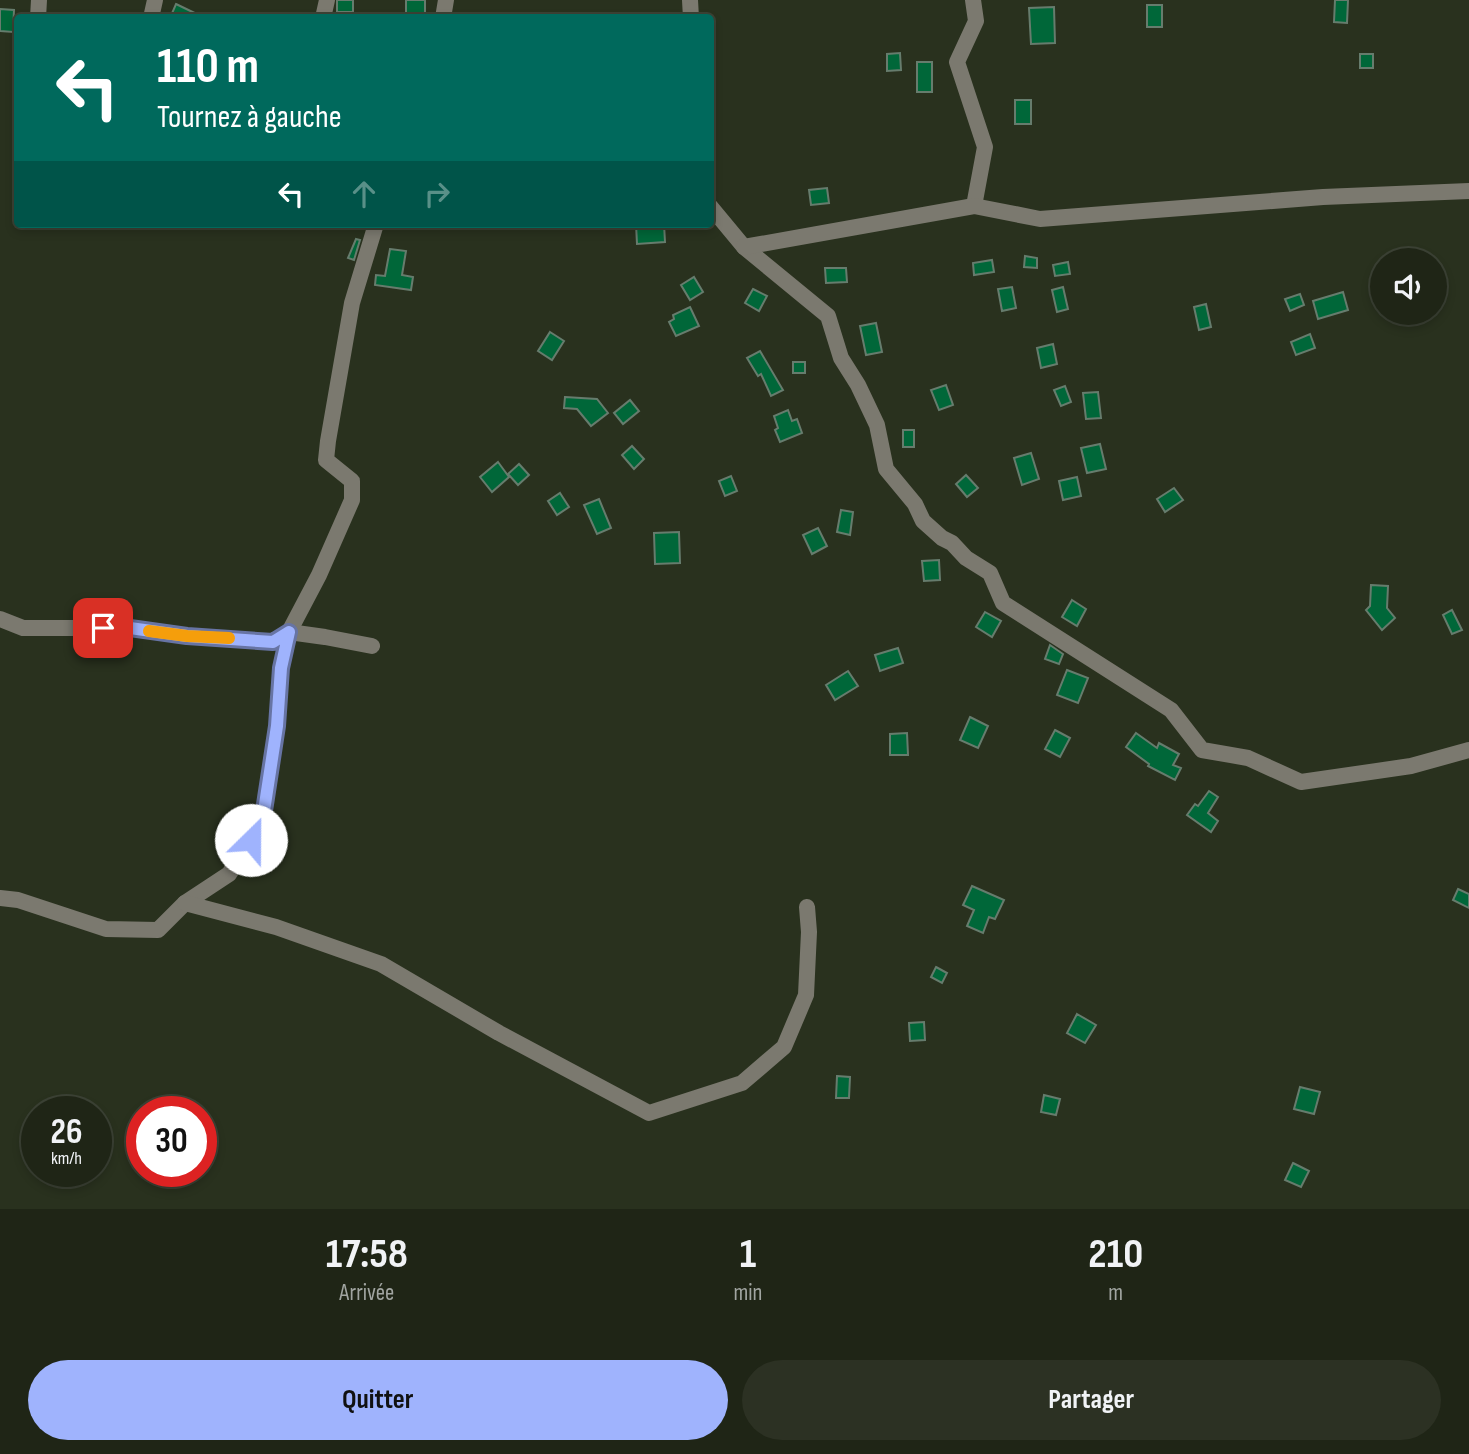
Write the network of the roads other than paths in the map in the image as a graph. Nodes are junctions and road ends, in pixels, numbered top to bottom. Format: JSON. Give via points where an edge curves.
{"nodes":[{"id":1,"x":973,"y":0,"type":"edge"},
{"id":2,"x":1469,"y":191,"type":"edge"},
{"id":3,"x":974,"y":206,"type":"junction"},
{"id":4,"x":714,"y":211,"type":"edge"},
{"id":5,"x":375,"y":228,"type":"edge"},
{"id":6,"x":744,"y":247,"type":"junction"},
{"id":7,"x":0,"y":619,"type":"edge"},
{"id":8,"x":289,"y":632,"type":"junction"},
{"id":9,"x":372,"y":646,"type":"dead end"},
{"id":10,"x":1469,"y":750,"type":"edge"},
{"id":11,"x":0,"y":898,"type":"edge"},
{"id":12,"x":185,"y":903,"type":"junction"},
{"id":13,"x":807,"y":907,"type":"dead end"}],
"edges":[{"from":1,"to":3,"type":"street","via":[[976,21],[957,62],[985,147]]},
{"from":2,"to":3,"type":"street","via":[[1323,197],[1040,219]]},
{"from":3,"to":6,"type":"street"},
{"from":4,"to":6,"type":"street"},
{"from":5,"to":8,"type":"street","via":[[352,303],[326,460],[352,481],[352,500]]},
{"from":6,"to":10,"type":"street","via":[[828,316],[841,358],[877,425],[886,469],[923,521],[990,573],[1003,603],[1171,710],[1202,750],[1248,758],[1301,782],[1411,766]]},
{"from":7,"to":8,"type":"street","via":[[23,628],[130,628],[273,642]]},
{"from":8,"to":9,"type":"street"},
{"from":8,"to":12,"type":"street","via":[[262,824],[229,874]]},
{"from":11,"to":12,"type":"street","via":[[106,929],[158,930]]},
{"from":12,"to":13,"type":"street","via":[[276,927],[381,964],[649,1113],[742,1083],[784,1047],[806,995]]}]}
